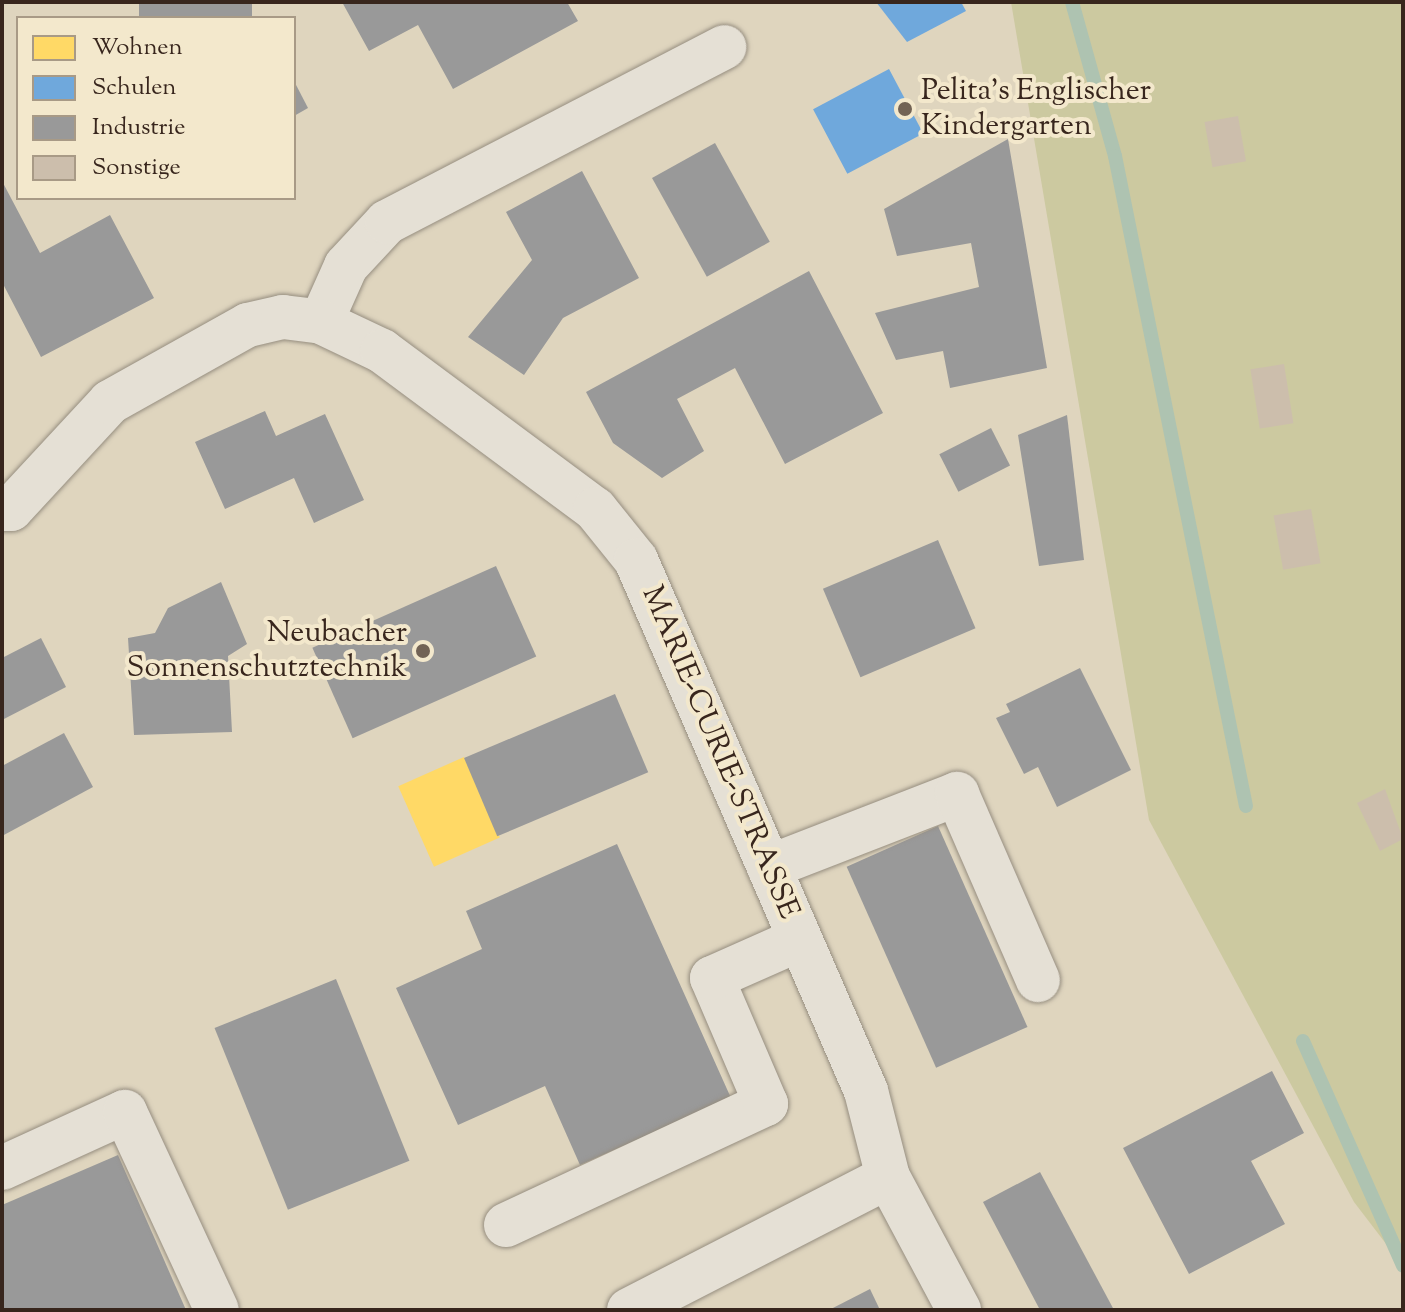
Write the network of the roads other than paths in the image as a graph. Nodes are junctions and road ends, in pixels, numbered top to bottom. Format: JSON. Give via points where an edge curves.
{"nodes":[{"id":1,"x":724,"y":47,"type":"dead end"},
{"id":2,"x":321,"y":322,"type":"junction"},
{"id":3,"x":6,"y":509,"type":"edge"},
{"id":4,"x":769,"y":867,"type":"junction"},
{"id":5,"x":800,"y":939,"type":"junction"},
{"id":6,"x":1038,"y":980,"type":"dead end"},
{"id":7,"x":2,"y":1168,"type":"edge"},
{"id":8,"x":888,"y":1177,"type":"junction"},
{"id":9,"x":506,"y":1225,"type":"dead end"},
{"id":10,"x":217,"y":1310,"type":"edge"},
{"id":11,"x":629,"y":1310,"type":"edge"},
{"id":12,"x":959,"y":1310,"type":"edge"}],
"edges":[{"from":1,"to":2,"type":"street","via":[[387,222],[346,266]]},
{"from":2,"to":3,"type":"street","name":"MARIE-CURIE-STRASSE","via":[[283,317],[248,325],[110,402]]},
{"from":2,"to":4,"type":"street","name":"MARIE-CURIE-STRASSE","via":[[382,351],[595,509],[636,560]]},
{"from":4,"to":5,"type":"street","name":"MARIE-CURIE-STRASSE"},
{"from":4,"to":6,"type":"street","via":[[957,794]]},
{"from":5,"to":8,"type":"street","name":"MARIE-CURIE-STRASSE","via":[[866,1091]]},
{"from":5,"to":9,"type":"street","via":[[712,978],[766,1104]]},
{"from":7,"to":10,"type":"street","via":[[125,1112]]},
{"from":8,"to":11,"type":"street"},
{"from":8,"to":12,"type":"street","name":"MARIE-CURIE-STRASSE"}]}
